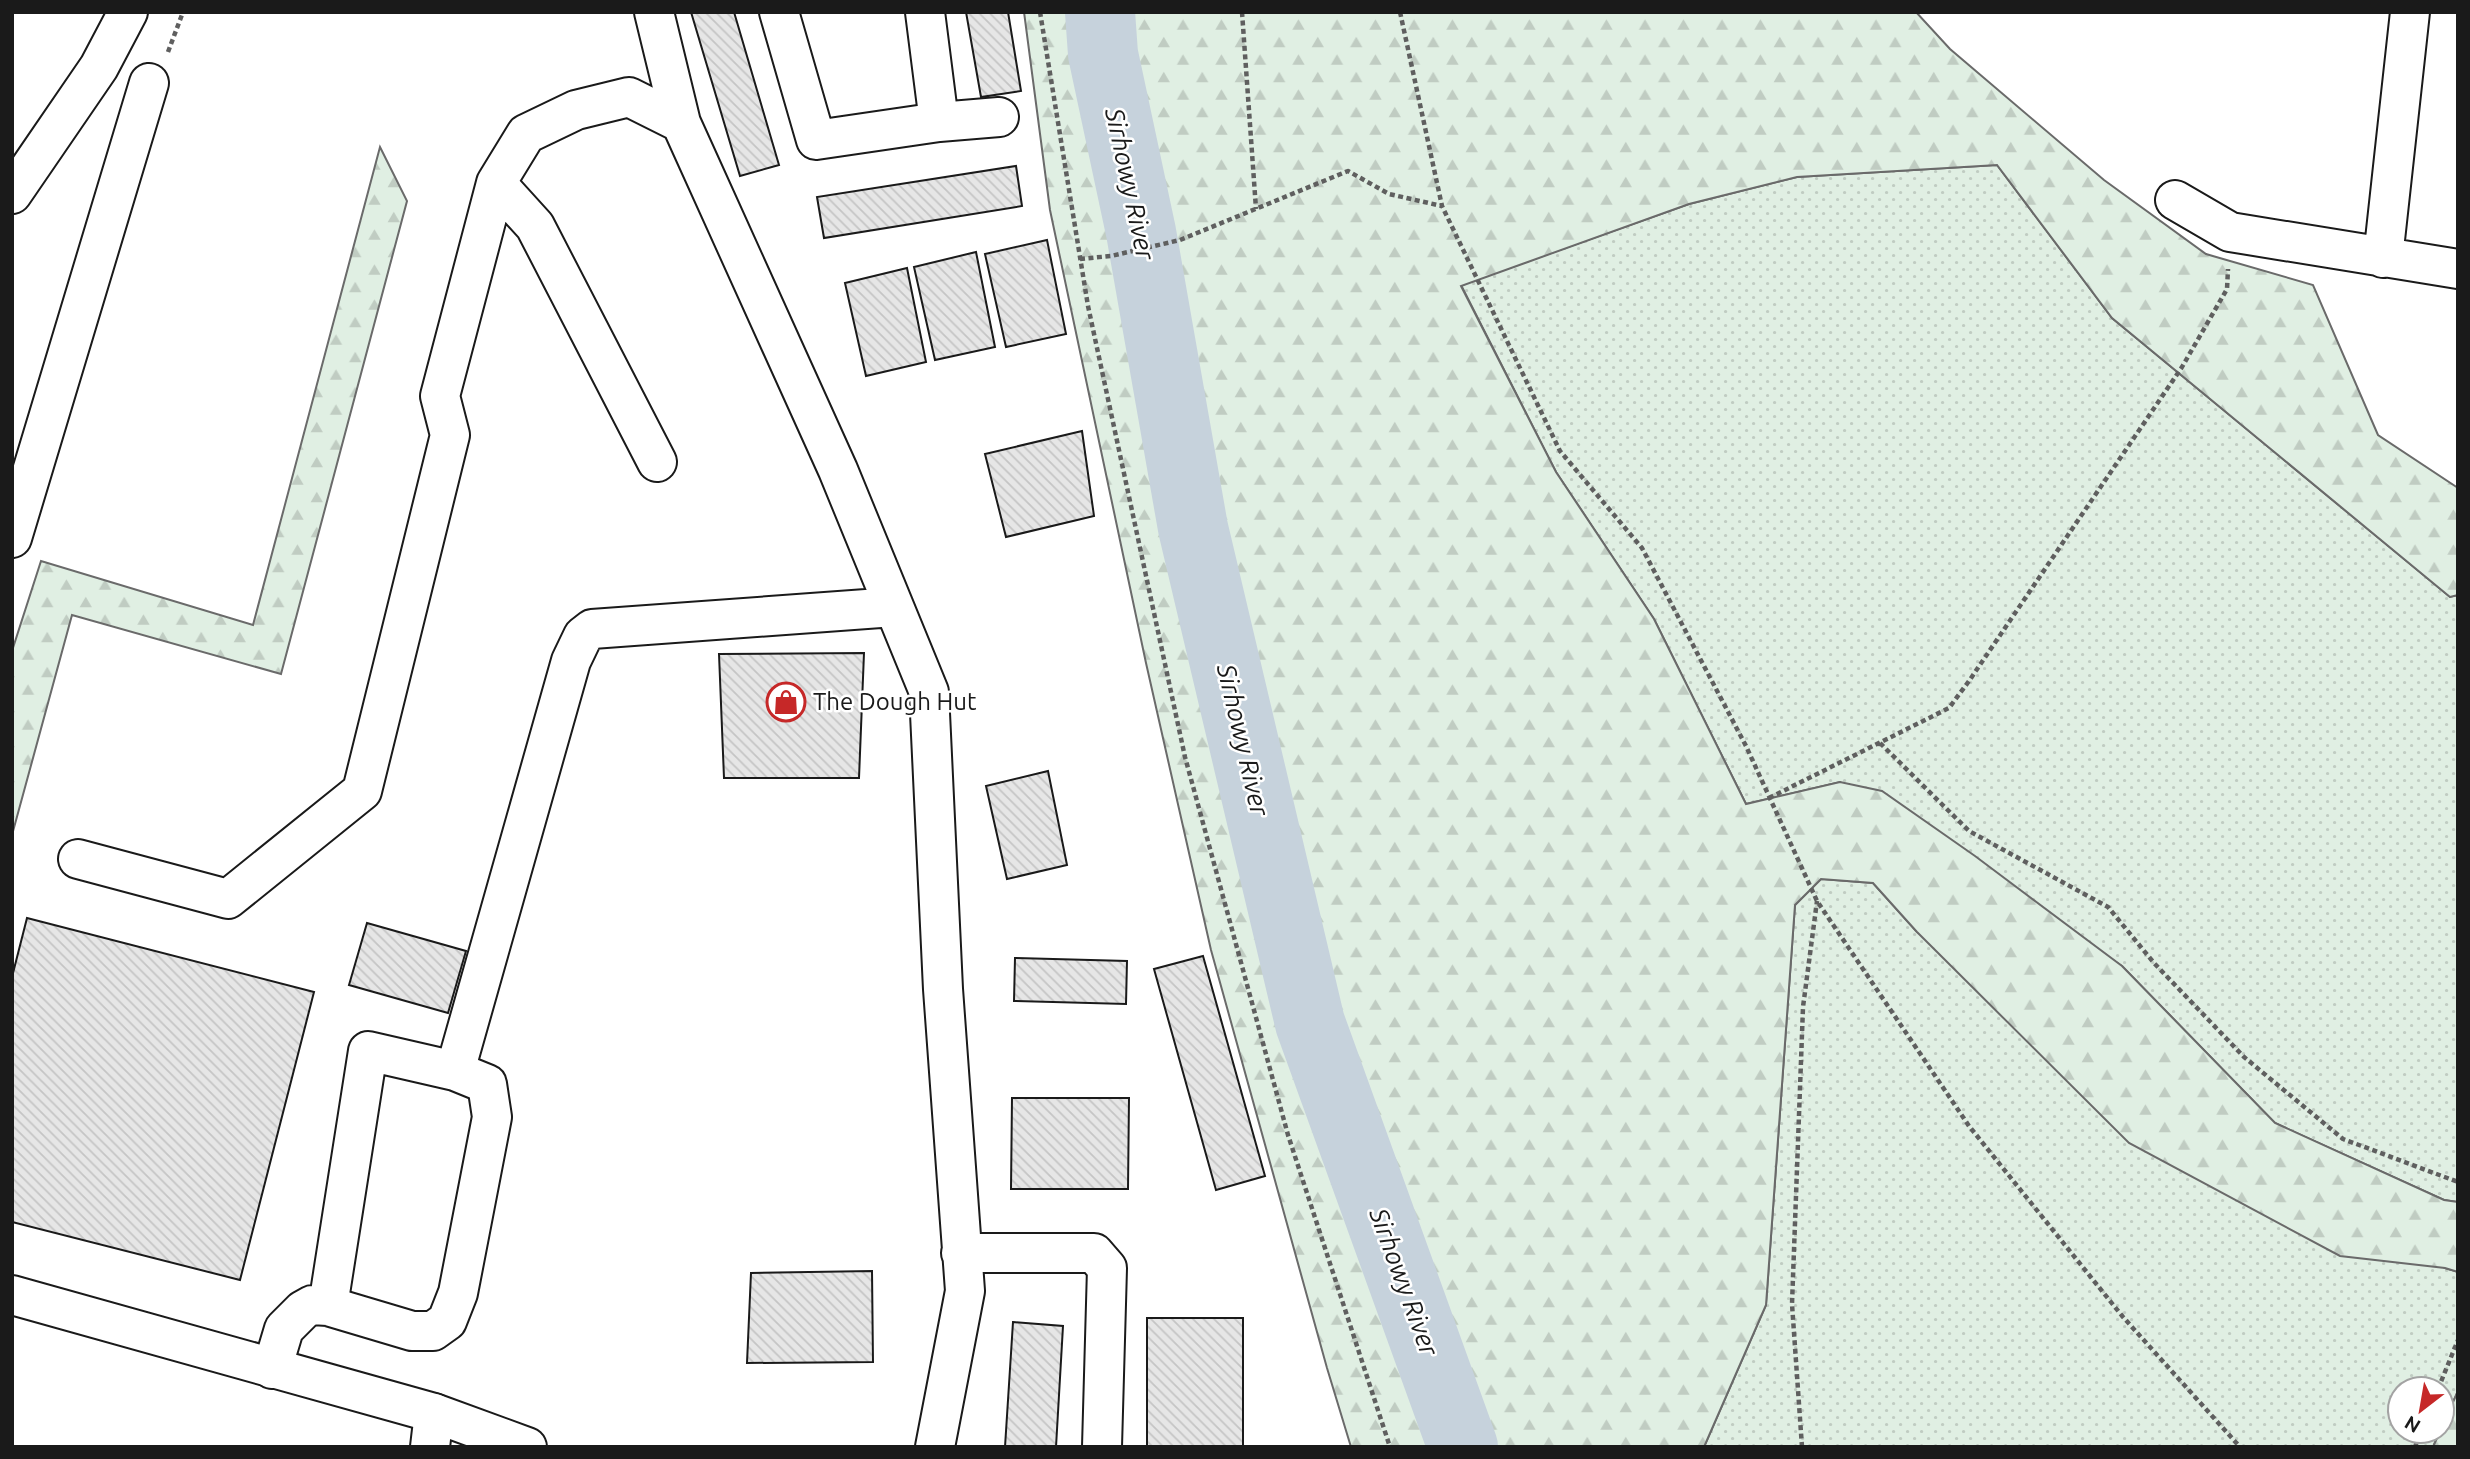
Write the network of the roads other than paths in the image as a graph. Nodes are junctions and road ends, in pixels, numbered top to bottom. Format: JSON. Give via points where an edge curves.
{"nodes":[{"id":1,"x":128,"y":12,"type":"edge"},
{"id":2,"x":654,"y":12,"type":"edge"},
{"id":3,"x":779,"y":12,"type":"edge"},
{"id":4,"x":925,"y":12,"type":"edge"},
{"id":5,"x":2410,"y":12,"type":"edge"},
{"id":6,"x":149,"y":83,"type":"dead end"},
{"id":7,"x":999,"y":117,"type":"dead end"},
{"id":8,"x":939,"y":122,"type":"junction"},
{"id":9,"x":681,"y":123,"type":"junction"},
{"id":10,"x":496,"y":183,"type":"junction"},
{"id":11,"x":12,"y":194,"type":"edge"},
{"id":12,"x":2175,"y":200,"type":"dead end"},
{"id":13,"x":2383,"y":258,"type":"junction"},
{"id":14,"x":2458,"y":269,"type":"edge"},
{"id":15,"x":657,"y":462,"type":"dead end"},
{"id":16,"x":12,"y":538,"type":"edge"},
{"id":17,"x":894,"y":607,"type":"junction"},
{"id":18,"x":78,"y":859,"type":"dead end"},
{"id":19,"x":455,"y":1071,"type":"junction"},
{"id":20,"x":961,"y":1253,"type":"junction"},
{"id":21,"x":12,"y":1295,"type":"edge"},
{"id":22,"x":328,"y":1306,"type":"junction"},
{"id":23,"x":272,"y":1369,"type":"junction"},
{"id":24,"x":432,"y":1430,"type":"edge"},
{"id":25,"x":527,"y":1447,"type":"edge"},
{"id":26,"x":935,"y":1447,"type":"edge"},
{"id":27,"x":1102,"y":1447,"type":"edge"}],
"edges":[{"from":1,"to":11,"type":"street","via":[[99,67]]},
{"from":2,"to":9,"type":"street"},
{"from":3,"to":8,"type":"street","via":[[816,140]]},
{"from":4,"to":8,"type":"street"},
{"from":5,"to":13,"type":"street"},
{"from":6,"to":16,"type":"street"},
{"from":7,"to":8,"type":"street"},
{"from":9,"to":10,"type":"street","via":[[629,97],[576,110],[526,134]]},
{"from":9,"to":17,"type":"street","via":[[838,470]]},
{"from":10,"to":15,"type":"street","via":[[535,226]]},
{"from":10,"to":18,"type":"street","via":[[440,397],[450,435],[362,791],[228,899]]},
{"from":12,"to":13,"type":"street","via":[[2230,232]]},
{"from":13,"to":14,"type":"street"},
{"from":17,"to":19,"type":"street","via":[[592,629],[583,636],[571,661]]},
{"from":17,"to":20,"type":"street","via":[[929,692]]},
{"from":19,"to":22,"type":"street","via":[[368,1051]]},
{"from":19,"to":22,"type":"street","via":[[487,1084],[492,1117],[458,1293],[447,1321],[433,1331],[412,1331]]},
{"from":20,"to":26,"type":"street","via":[[965,1291]]},
{"from":20,"to":27,"type":"street","via":[[1094,1253],[1107,1268]]},
{"from":21,"to":23,"type":"street"},
{"from":22,"to":23,"type":"street","via":[[312,1305],[285,1328]]},
{"from":23,"to":24,"type":"street"},
{"from":24,"to":25,"type":"street"}]}
